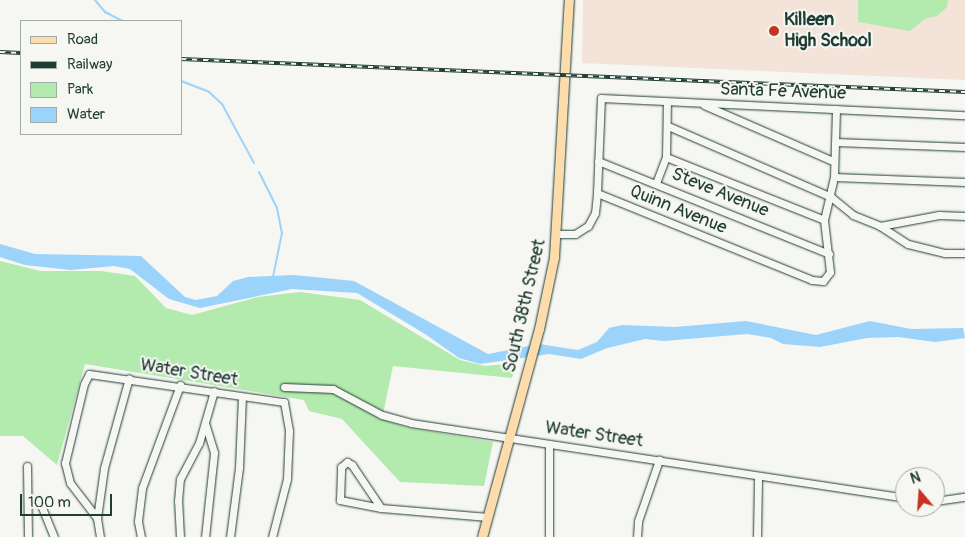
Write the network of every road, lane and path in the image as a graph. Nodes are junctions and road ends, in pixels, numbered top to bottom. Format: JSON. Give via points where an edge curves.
{"nodes":[{"id":1,"x":569,"y":0,"type":"edge"},
{"id":2,"x":667,"y":102,"type":"junction"},
{"id":3,"x":702,"y":104,"type":"junction"},
{"id":4,"x":836,"y":109,"type":"junction"},
{"id":5,"x":965,"y":115,"type":"edge"},
{"id":6,"x":668,"y":126,"type":"junction"},
{"id":7,"x":836,"y":142,"type":"junction"},
{"id":8,"x":965,"y":147,"type":"edge"},
{"id":9,"x":666,"y":157,"type":"junction"},
{"id":10,"x":598,"y":161,"type":"junction"},
{"id":11,"x":833,"y":161,"type":"junction"},
{"id":12,"x":834,"y":177,"type":"junction"},
{"id":13,"x":965,"y":182,"type":"edge"},
{"id":14,"x":656,"y":183,"type":"junction"},
{"id":15,"x":597,"y":193,"type":"junction"},
{"id":16,"x":831,"y":197,"type":"junction"},
{"id":17,"x":965,"y":216,"type":"edge"},
{"id":18,"x":824,"y":220,"type":"junction"},
{"id":19,"x":880,"y":226,"type":"junction"},
{"id":20,"x":557,"y":234,"type":"junction"},
{"id":21,"x":965,"y":253,"type":"edge"},
{"id":22,"x":829,"y":254,"type":"junction"},
{"id":23,"x":129,"y":378,"type":"junction"},
{"id":24,"x":180,"y":385,"type":"junction"},
{"id":25,"x":284,"y":387,"type":"dead end"},
{"id":26,"x":214,"y":391,"type":"junction"},
{"id":27,"x":242,"y":396,"type":"junction"},
{"id":28,"x":205,"y":423,"type":"junction"},
{"id":29,"x":509,"y":438,"type":"junction"},
{"id":30,"x":549,"y":444,"type":"junction"},
{"id":31,"x":659,"y":460,"type":"junction"},
{"id":32,"x":27,"y":466,"type":"dead end"},
{"id":33,"x":758,"y":477,"type":"junction"},
{"id":34,"x":895,"y":497,"type":"edge"},
{"id":35,"x":965,"y":497,"type":"edge"},
{"id":36,"x":39,"y":500,"type":"dead end"},
{"id":37,"x":945,"y":500,"type":"edge"},
{"id":38,"x":381,"y":508,"type":"junction"},
{"id":39,"x":28,"y":515,"type":"junction"},
{"id":40,"x":488,"y":517,"type":"junction"},
{"id":41,"x":97,"y":518,"type":"junction"},
{"id":42,"x":48,"y":521,"type":"junction"},
{"id":43,"x":28,"y":537,"type":"edge"},
{"id":44,"x":54,"y":537,"type":"edge"},
{"id":45,"x":100,"y":537,"type":"edge"},
{"id":46,"x":141,"y":537,"type":"edge"},
{"id":47,"x":180,"y":537,"type":"edge"},
{"id":48,"x":206,"y":537,"type":"edge"},
{"id":49,"x":230,"y":537,"type":"edge"},
{"id":50,"x":272,"y":537,"type":"edge"},
{"id":51,"x":482,"y":537,"type":"edge"},
{"id":52,"x":549,"y":537,"type":"edge"},
{"id":53,"x":637,"y":537,"type":"edge"},
{"id":54,"x":756,"y":537,"type":"edge"}],
"edges":[{"from":1,"to":20,"type":"main road","name":"South 38th Street"},
{"from":2,"to":3,"type":"street","name":"Santa Fe Avenue"},
{"from":2,"to":6,"type":"street"},
{"from":2,"to":10,"type":"street","name":"Santa Fe Avenue","via":[[601,98]]},
{"from":3,"to":4,"type":"street","name":"Santa Fe Avenue"},
{"from":3,"to":11,"type":"street"},
{"from":4,"to":5,"type":"street","name":"Santa Fe Avenue"},
{"from":4,"to":7,"type":"street"},
{"from":6,"to":9,"type":"street"},
{"from":6,"to":16,"type":"street"},
{"from":7,"to":8,"type":"street"},
{"from":7,"to":11,"type":"street"},
{"from":9,"to":14,"type":"street"},
{"from":9,"to":18,"type":"street"},
{"from":10,"to":14,"type":"street","name":"Steve Avenue"},
{"from":10,"to":15,"type":"street"},
{"from":11,"to":12,"type":"street"},
{"from":12,"to":13,"type":"street"},
{"from":12,"to":16,"type":"street"},
{"from":14,"to":22,"type":"street","name":"Steve Avenue"},
{"from":15,"to":20,"type":"street","via":[[595,213],[588,226],[575,234]]},
{"from":15,"to":22,"type":"street","name":"Quinn Avenue","via":[[812,280],[823,281],[830,272]]},
{"from":16,"to":18,"type":"street"},
{"from":16,"to":19,"type":"street","via":[[853,215]]},
{"from":17,"to":19,"type":"street","via":[[939,215]]},
{"from":18,"to":22,"type":"street"},
{"from":19,"to":21,"type":"street","via":[[908,244],[945,253]]},
{"from":20,"to":29,"type":"main road","name":"South 38th Street","via":[[539,329]]},
{"from":23,"to":24,"type":"street","name":"Water Street"},
{"from":23,"to":41,"type":"street","via":[[104,468]]},
{"from":23,"to":41,"type":"street","name":"Water Street","via":[[89,374],[65,463],[70,483]]},
{"from":24,"to":26,"type":"street","name":"Water Street"},
{"from":24,"to":46,"type":"street","via":[[142,488],[138,521]]},
{"from":25,"to":29,"type":"street","name":"Water Street","via":[[333,390],[403,422]]},
{"from":26,"to":27,"type":"street","name":"Water Street"},
{"from":26,"to":28,"type":"street"},
{"from":27,"to":49,"type":"street","via":[[239,468]]},
{"from":27,"to":50,"type":"street","name":"Water Street","via":[[284,402],[289,431],[287,479]]},
{"from":28,"to":47,"type":"street","via":[[180,479]]},
{"from":28,"to":48,"type":"street","via":[[214,453]]},
{"from":29,"to":30,"type":"street","name":"Water Street"},
{"from":29,"to":40,"type":"main road","name":"South 38th Street"},
{"from":30,"to":31,"type":"street","name":"Water Street"},
{"from":30,"to":52,"type":"street"},
{"from":31,"to":33,"type":"street","name":"Water Street"},
{"from":31,"to":53,"type":"street","via":[[638,521]]},
{"from":32,"to":39,"type":"street"},
{"from":33,"to":34,"type":"street","name":"Water Street"},
{"from":33,"to":54,"type":"street"},
{"from":35,"to":37,"type":"street"},
{"from":36,"to":42,"type":"street"},
{"from":38,"to":38,"type":"street","via":[[340,500],[344,462],[352,465]]},
{"from":38,"to":40,"type":"street"},
{"from":39,"to":42,"type":"street","via":[[42,515]]},
{"from":39,"to":43,"type":"street"},
{"from":40,"to":51,"type":"main road","name":"South 38th Street"},
{"from":41,"to":45,"type":"street"},
{"from":42,"to":44,"type":"street"}]}
